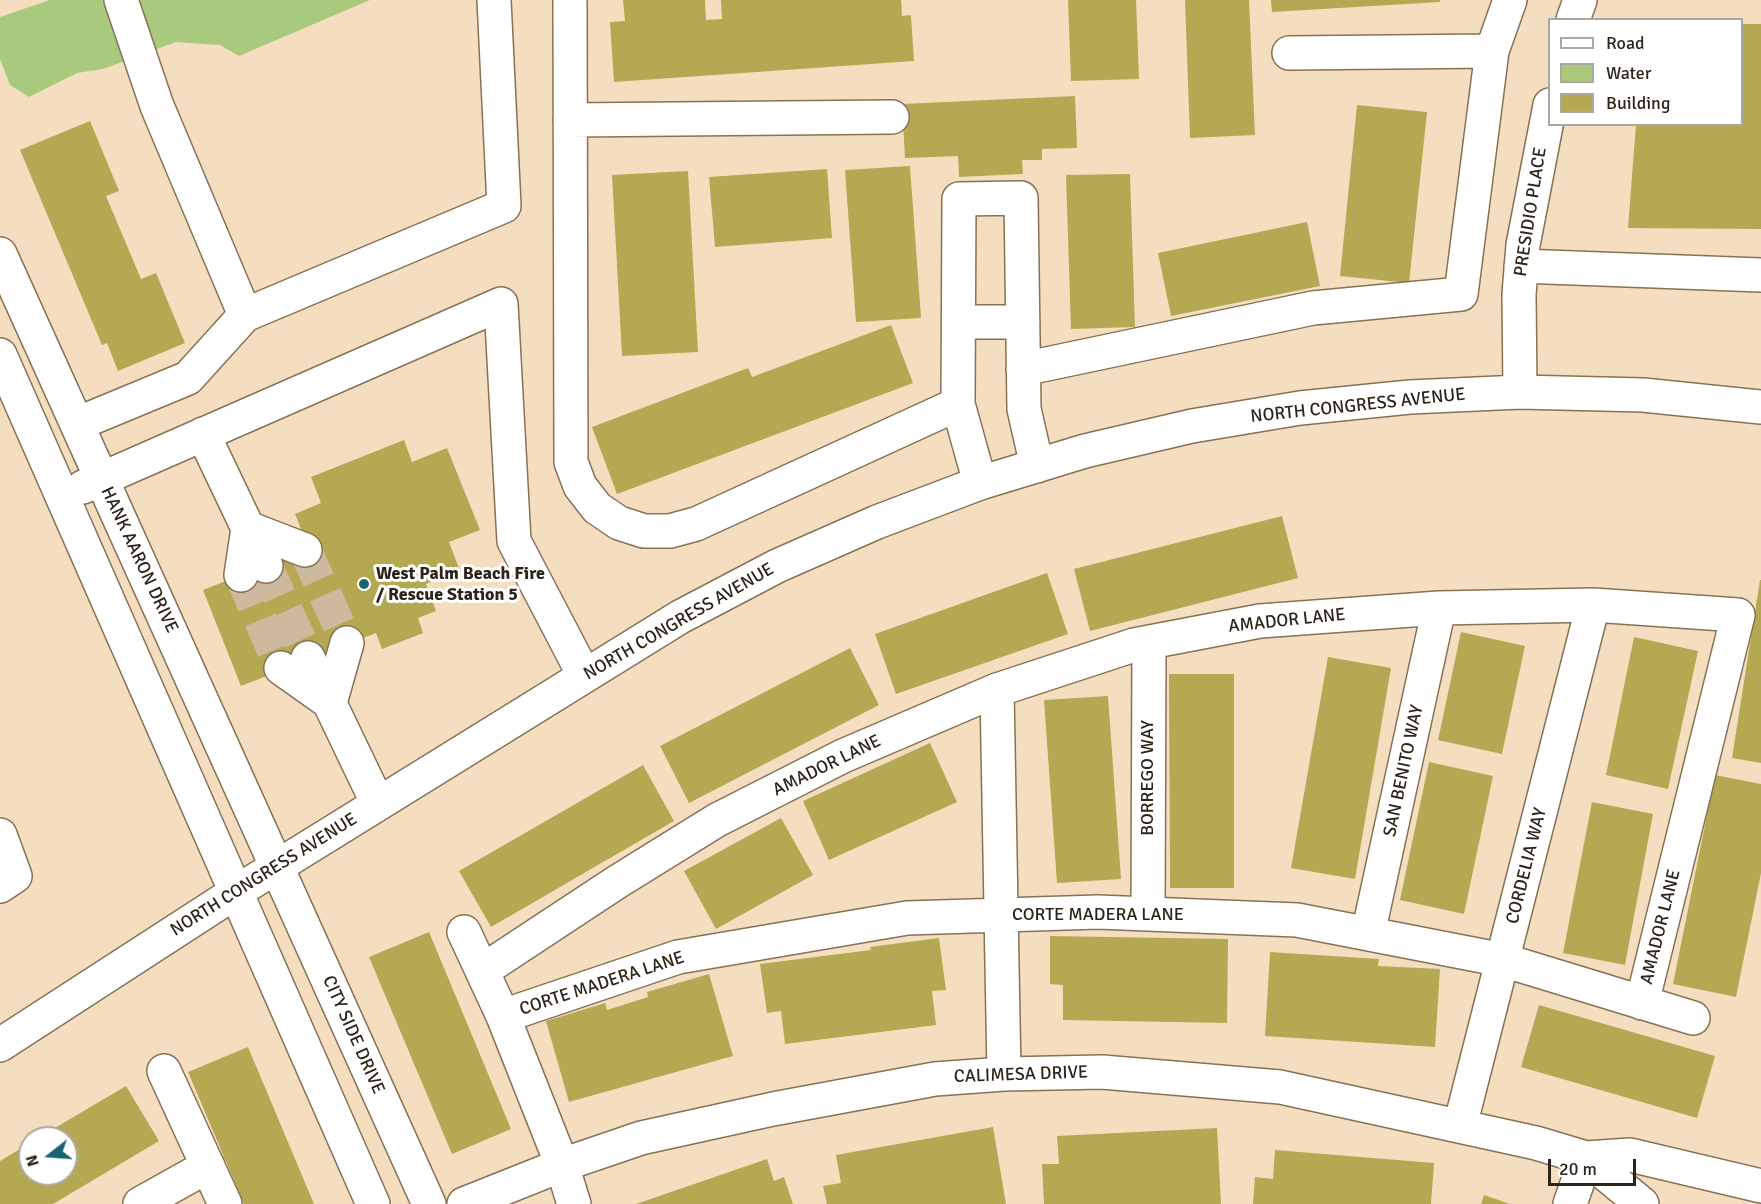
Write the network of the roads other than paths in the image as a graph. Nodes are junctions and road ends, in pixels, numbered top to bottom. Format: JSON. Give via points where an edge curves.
{"nodes":[{"id":1,"x":121,"y":0,"type":"edge"},
{"id":2,"x":494,"y":0,"type":"edge"},
{"id":3,"x":570,"y":0,"type":"edge"},
{"id":4,"x":1510,"y":0,"type":"edge"},
{"id":5,"x":1580,"y":0,"type":"edge"},
{"id":6,"x":1574,"y":18,"type":"edge"},
{"id":7,"x":1492,"y":51,"type":"junction"},
{"id":8,"x":1289,"y":53,"type":"dead end"},
{"id":9,"x":1548,"y":114,"type":"edge"},
{"id":10,"x":892,"y":117,"type":"dead end"},
{"id":11,"x":570,"y":120,"type":"junction"},
{"id":12,"x":0,"y":254,"type":"edge"},
{"id":13,"x":1521,"y":266,"type":"junction"},
{"id":14,"x":1761,"y":275,"type":"edge"},
{"id":15,"x":245,"y":315,"type":"junction"},
{"id":16,"x":959,"y":322,"type":"junction"},
{"id":17,"x":1023,"y":322,"type":"junction"},
{"id":18,"x":0,"y":355,"type":"edge"},
{"id":19,"x":1023,"y":369,"type":"junction"},
{"id":20,"x":1520,"y":392,"type":"junction"},
{"id":21,"x":958,"y":404,"type":"junction"},
{"id":22,"x":1761,"y":407,"type":"edge"},
{"id":23,"x":77,"y":424,"type":"junction"},
{"id":24,"x":203,"y":434,"type":"junction"},
{"id":25,"x":1037,"y":466,"type":"junction"},
{"id":26,"x":102,"y":479,"type":"junction"},
{"id":27,"x":980,"y":483,"type":"junction"},
{"id":28,"x":61,"y":495,"type":"junction"},
{"id":29,"x":274,"y":563,"type":"tunnel mouth"},
{"id":30,"x":1593,"y":605,"type":"junction"},
{"id":31,"x":1439,"y":608,"type":"junction"},
{"id":32,"x":1149,"y":643,"type":"junction"},
{"id":33,"x":315,"y":656,"type":"tunnel mouth"},
{"id":34,"x":584,"y":675,"type":"junction"},
{"id":35,"x":997,"y":690,"type":"junction"},
{"id":36,"x":378,"y":804,"type":"junction"},
{"id":37,"x":0,"y":835,"type":"edge"},
{"id":38,"x":278,"y":866,"type":"junction"},
{"id":39,"x":0,"y":886,"type":"edge"},
{"id":40,"x":236,"y":892,"type":"junction"},
{"id":41,"x":1148,"y":914,"type":"junction"},
{"id":42,"x":1003,"y":915,"type":"junction"},
{"id":43,"x":464,"y":932,"type":"dead end"},
{"id":44,"x":1368,"y":934,"type":"junction"},
{"id":45,"x":1503,"y":960,"type":"junction"},
{"id":46,"x":482,"y":971,"type":"junction"},
{"id":47,"x":1642,"y":1003,"type":"junction"},
{"id":48,"x":503,"y":1016,"type":"junction"},
{"id":49,"x":1693,"y":1018,"type":"dead end"},
{"id":50,"x":350,"y":1029,"type":"junction"},
{"id":51,"x":0,"y":1045,"type":"edge"},
{"id":52,"x":306,"y":1051,"type":"junction"},
{"id":53,"x":164,"y":1071,"type":"dead end"},
{"id":54,"x":1004,"y":1074,"type":"junction"},
{"id":55,"x":1460,"y":1126,"type":"junction"},
{"id":56,"x":401,"y":1143,"type":"junction"},
{"id":57,"x":1586,"y":1158,"type":"junction"},
{"id":58,"x":1655,"y":1161,"type":"junction"},
{"id":59,"x":356,"y":1164,"type":"junction"},
{"id":60,"x":562,"y":1165,"type":"junction"},
{"id":61,"x":208,"y":1166,"type":"junction"},
{"id":62,"x":1761,"y":1186,"type":"edge"},
{"id":63,"x":1761,"y":1200,"type":"edge"},
{"id":64,"x":140,"y":1204,"type":"edge"},
{"id":65,"x":225,"y":1204,"type":"edge"},
{"id":66,"x":373,"y":1204,"type":"edge"},
{"id":67,"x":429,"y":1204,"type":"edge"},
{"id":68,"x":464,"y":1204,"type":"edge"},
{"id":69,"x":574,"y":1204,"type":"edge"},
{"id":70,"x":1570,"y":1204,"type":"edge"},
{"id":71,"x":1643,"y":1204,"type":"edge"},
{"id":72,"x":1760,"y":1204,"type":"edge"}],
"edges":[{"from":1,"to":15,"type":"street","via":[[152,92]]},
{"from":2,"to":15,"type":"street","via":[[504,206]]},
{"from":3,"to":11,"type":"street"},
{"from":4,"to":7,"type":"street"},
{"from":5,"to":6,"type":"street"},
{"from":7,"to":8,"type":"street"},
{"from":7,"to":19,"type":"street","via":[[1461,294],[1313,308]]},
{"from":9,"to":13,"type":"street","name":"PRESIDIO PLACE","via":[[1530,197]]},
{"from":10,"to":11,"type":"street"},
{"from":11,"to":21,"type":"street","via":[[571,462],[580,486],[597,508],[619,523],[644,531],[670,531],[696,524]]},
{"from":12,"to":23,"type":"street","name":"HANK AARON DRIVE"},
{"from":13,"to":14,"type":"street"},
{"from":13,"to":20,"type":"street","name":"PRESIDIO PLACE"},
{"from":15,"to":23,"type":"street","via":[[188,378]]},
{"from":16,"to":17,"type":"street"},
{"from":16,"to":17,"type":"street","via":[[958,199],[1022,198]]},
{"from":16,"to":21,"type":"street"},
{"from":17,"to":19,"type":"street"},
{"from":18,"to":28,"type":"street"},
{"from":19,"to":25,"type":"street","via":[[1024,409]]},
{"from":20,"to":22,"type":"street","name":"NORTH CONGRESS AVENUE","via":[[1643,395]]},
{"from":20,"to":25,"type":"street","name":"NORTH CONGRESS AVENUE","via":[[1300,408],[1192,426]]},
{"from":21,"to":27,"type":"street"},
{"from":23,"to":26,"type":"street","name":"HANK AARON DRIVE"},
{"from":24,"to":26,"type":"street"},
{"from":24,"to":29,"type":"street","via":[[248,528]]},
{"from":24,"to":34,"type":"street","via":[[501,304],[514,541]]},
{"from":25,"to":27,"type":"street","name":"NORTH CONGRESS AVENUE"},
{"from":26,"to":28,"type":"street"},
{"from":26,"to":38,"type":"street","name":"HANK AARON DRIVE"},
{"from":27,"to":34,"type":"street","name":"NORTH CONGRESS AVENUE","via":[[777,566],[680,617]]},
{"from":28,"to":40,"type":"street"},
{"from":30,"to":31,"type":"street","name":"AMADOR LANE"},
{"from":30,"to":45,"type":"street","name":"CORDELIA WAY"},
{"from":30,"to":47,"type":"street","name":"AMADOR LANE","via":[[1738,615]]},
{"from":31,"to":32,"type":"street","name":"AMADOR LANE","via":[[1260,621]]},
{"from":31,"to":44,"type":"street","name":"SAN BENITO WAY"},
{"from":32,"to":35,"type":"street","name":"AMADOR LANE"},
{"from":32,"to":41,"type":"street","name":"BORREGO WAY"},
{"from":33,"to":36,"type":"street","via":[[330,703]]},
{"from":34,"to":36,"type":"street","name":"NORTH CONGRESS AVENUE"},
{"from":35,"to":42,"type":"street"},
{"from":35,"to":46,"type":"street","name":"AMADOR LANE","via":[[843,756],[717,820]]},
{"from":36,"to":38,"type":"street","name":"NORTH CONGRESS AVENUE"},
{"from":37,"to":39,"type":"street","via":[[15,876]]},
{"from":38,"to":40,"type":"street","name":"NORTH CONGRESS AVENUE"},
{"from":38,"to":50,"type":"street","name":"CITY SIDE DRIVE"},
{"from":40,"to":51,"type":"street","name":"NORTH CONGRESS AVENUE"},
{"from":40,"to":52,"type":"street"},
{"from":41,"to":42,"type":"street","name":"CORTE MADERA LANE"},
{"from":41,"to":44,"type":"street","name":"CORTE MADERA LANE","via":[[1297,920]]},
{"from":42,"to":48,"type":"street","name":"CORTE MADERA LANE","via":[[907,918],[678,957]]},
{"from":42,"to":54,"type":"street"},
{"from":43,"to":46,"type":"street"},
{"from":44,"to":45,"type":"street","name":"CORTE MADERA LANE"},
{"from":45,"to":47,"type":"street","name":"CORTE MADERA LANE"},
{"from":45,"to":55,"type":"street","name":"CORDELIA WAY"},
{"from":46,"to":48,"type":"street"},
{"from":47,"to":49,"type":"street","name":"CORTE MADERA LANE"},
{"from":48,"to":60,"type":"street"},
{"from":50,"to":52,"type":"street"},
{"from":50,"to":56,"type":"street","name":"CITY SIDE DRIVE"},
{"from":52,"to":59,"type":"street"},
{"from":53,"to":61,"type":"street"},
{"from":54,"to":55,"type":"street","name":"CALIMESA DRIVE","via":[[1102,1072],[1280,1087]]},
{"from":54,"to":60,"type":"street","name":"CALIMESA DRIVE","via":[[935,1079],[773,1109],[642,1138]]},
{"from":55,"to":57,"type":"street","name":"CALIMESA DRIVE"},
{"from":56,"to":59,"type":"street"},
{"from":56,"to":67,"type":"street","name":"CITY SIDE DRIVE"},
{"from":57,"to":58,"type":"street","name":"CALIMESA DRIVE","via":[[1630,1155]]},
{"from":57,"to":70,"type":"street"},
{"from":57,"to":71,"type":"street","name":"CALIMESA DRIVE"},
{"from":58,"to":62,"type":"street","name":"CALIMESA DRIVE"},
{"from":58,"to":71,"type":"street"},
{"from":59,"to":66,"type":"street"},
{"from":60,"to":68,"type":"street","name":"CALIMESA DRIVE"},
{"from":60,"to":69,"type":"street"},
{"from":61,"to":64,"type":"street"},
{"from":61,"to":65,"type":"street"},
{"from":63,"to":72,"type":"street"}]}
